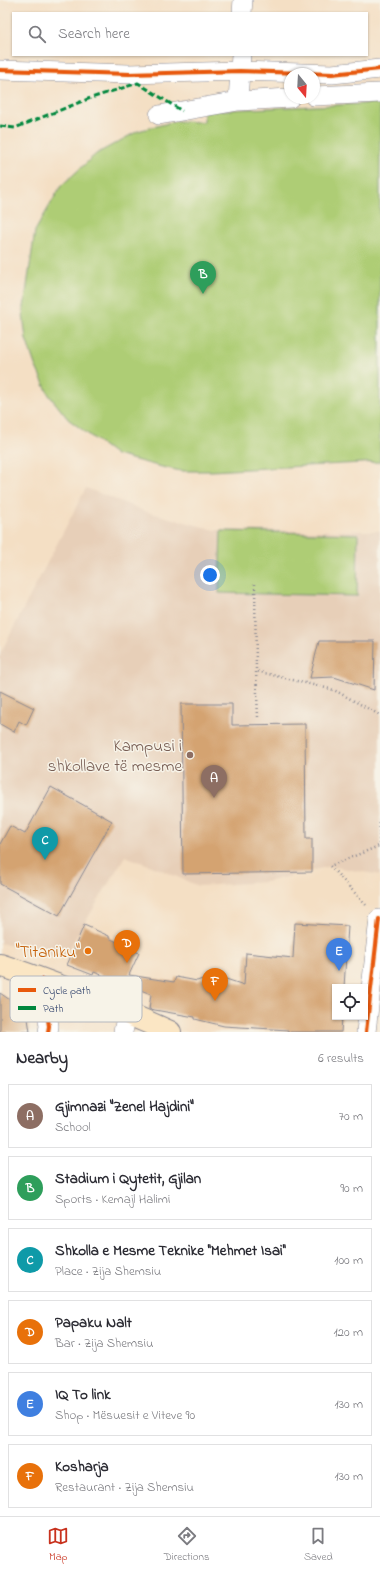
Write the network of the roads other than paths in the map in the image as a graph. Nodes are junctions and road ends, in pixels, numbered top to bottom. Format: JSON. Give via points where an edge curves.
{"nodes":[{"id":1,"x":243,"y":0,"type":"edge"},
{"id":2,"x":242,"y":12,"type":"edge"},
{"id":3,"x":240,"y":63,"type":"edge"},
{"id":4,"x":380,"y":69,"type":"edge"},
{"id":5,"x":0,"y":70,"type":"edge"},
{"id":6,"x":380,"y":93,"type":"edge"},
{"id":7,"x":320,"y":96,"type":"edge"},
{"id":8,"x":284,"y":98,"type":"edge"},
{"id":9,"x":238,"y":100,"type":"junction"},
{"id":10,"x":159,"y":115,"type":"dead end"},
{"id":11,"x":379,"y":919,"type":"edge"},
{"id":12,"x":0,"y":965,"type":"edge"},
{"id":13,"x":33,"y":976,"type":"edge"},
{"id":14,"x":48,"y":1022,"type":"edge"},
{"id":15,"x":125,"y":1022,"type":"edge"},
{"id":16,"x":48,"y":1032,"type":"edge"},
{"id":17,"x":170,"y":1032,"type":"edge"},
{"id":18,"x":366,"y":1032,"type":"edge"}],
"edges":[{"from":1,"to":2,"type":"street"},
{"from":3,"to":4,"type":"street","via":[[332,74]]},
{"from":3,"to":5,"type":"street","via":[[129,74]]},
{"from":3,"to":9,"type":"street"},
{"from":6,"to":7,"type":"street"},
{"from":8,"to":9,"type":"street"},
{"from":9,"to":10,"type":"street"},
{"from":11,"to":18,"type":"street"},
{"from":12,"to":13,"type":"main road"},
{"from":14,"to":16,"type":"street"},
{"from":15,"to":17,"type":"main road"}]}
